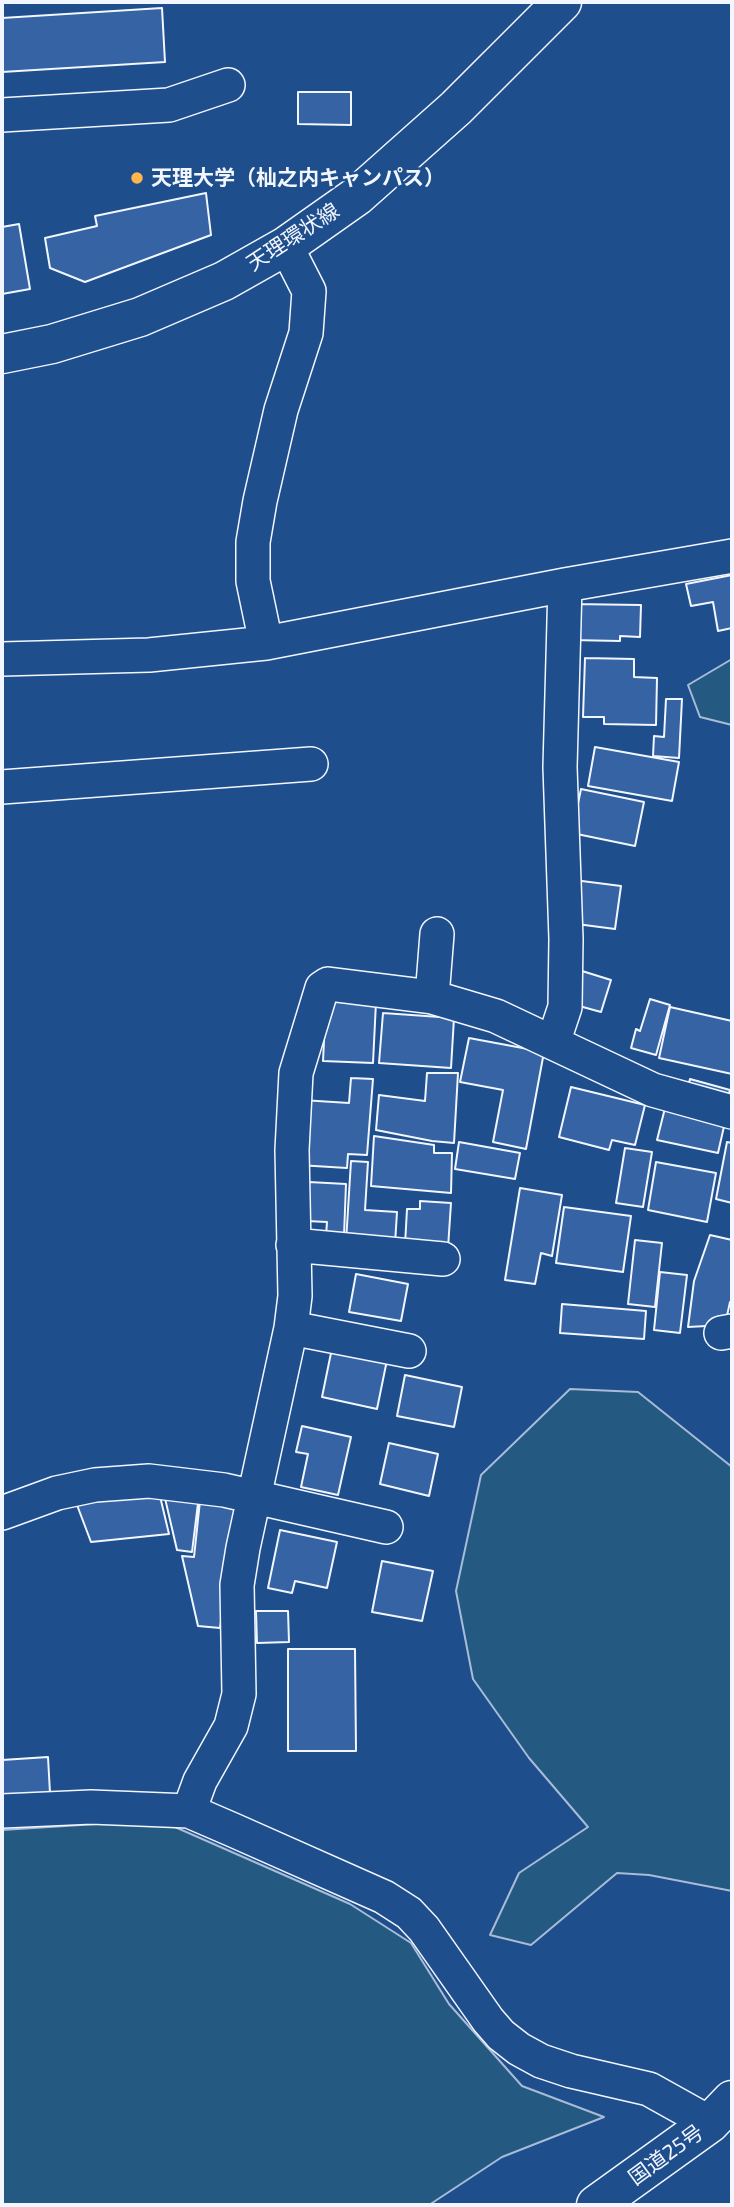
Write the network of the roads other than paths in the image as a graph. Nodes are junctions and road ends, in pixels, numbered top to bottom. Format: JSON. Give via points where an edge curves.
{"nodes":[{"id":1,"x":562,"y":2,"type":"edge"},
{"id":2,"x":228,"y":85,"type":"dead end"},
{"id":3,"x":2,"y":115,"type":"edge"},
{"id":4,"x":286,"y":246,"type":"junction"},
{"id":5,"x":2,"y":354,"type":"edge"},
{"id":6,"x":732,"y":556,"type":"edge"},
{"id":7,"x":565,"y":585,"type":"junction"},
{"id":8,"x":266,"y":643,"type":"junction"},
{"id":9,"x":2,"y":659,"type":"edge"},
{"id":10,"x":311,"y":764,"type":"dead end"},
{"id":11,"x":2,"y":787,"type":"edge"},
{"id":12,"x":437,"y":934,"type":"dead end"},
{"id":13,"x":432,"y":997,"type":"junction"},
{"id":14,"x":553,"y":1043,"type":"junction"},
{"id":15,"x":732,"y":1112,"type":"edge"},
{"id":16,"x":293,"y":1245,"type":"junction"},
{"id":17,"x":443,"y":1259,"type":"dead end"},
{"id":18,"x":291,"y":1328,"type":"junction"},
{"id":19,"x":409,"y":1350,"type":"dead end"},
{"id":20,"x":255,"y":1498,"type":"junction"},
{"id":21,"x":2,"y":1513,"type":"edge"},
{"id":22,"x":386,"y":1527,"type":"dead end"},
{"id":23,"x":2,"y":1811,"type":"edge"},
{"id":24,"x":189,"y":1811,"type":"junction"},
{"id":25,"x":721,"y":2111,"type":"edge"},
{"id":26,"x":596,"y":2205,"type":"edge"}],
"edges":[{"from":1,"to":4,"type":"main road","name":"天理環状線","via":[[456,108],[356,196]]},
{"from":2,"to":3,"type":"street","via":[[169,105]]},
{"from":4,"to":5,"type":"main road","name":"天理環状線","via":[[224,281],[141,317]]},
{"from":4,"to":8,"type":"street","via":[[309,291],[306,333],[281,410],[253,542],[253,580]]},
{"from":6,"to":7,"type":"street"},
{"from":7,"to":8,"type":"street"},
{"from":7,"to":14,"type":"street","via":[[560,767],[565,1007]]},
{"from":8,"to":9,"type":"street","via":[[149,655]]},
{"from":10,"to":11,"type":"street"},
{"from":12,"to":13,"type":"street"},
{"from":13,"to":14,"type":"street","via":[[496,1016]]},
{"from":13,"to":16,"type":"street","via":[[328,984],[322,988],[296,1073]]},
{"from":14,"to":15,"type":"street","via":[[653,1090]]},
{"from":16,"to":17,"type":"street"},
{"from":16,"to":18,"type":"street"},
{"from":18,"to":19,"type":"street"},
{"from":18,"to":20,"type":"street"},
{"from":20,"to":21,"type":"street","via":[[149,1481],[57,1493]]},
{"from":20,"to":22,"type":"street"},
{"from":20,"to":24,"type":"street","via":[[237,1585],[239,1694],[231,1726]]},
{"from":23,"to":24,"type":"street","via":[[90,1807]]},
{"from":24,"to":25,"type":"street","via":[[409,1913],[488,2020],[519,2049],[571,2071]]},
{"from":25,"to":26,"type":"main road","name":"国道25号"}]}
